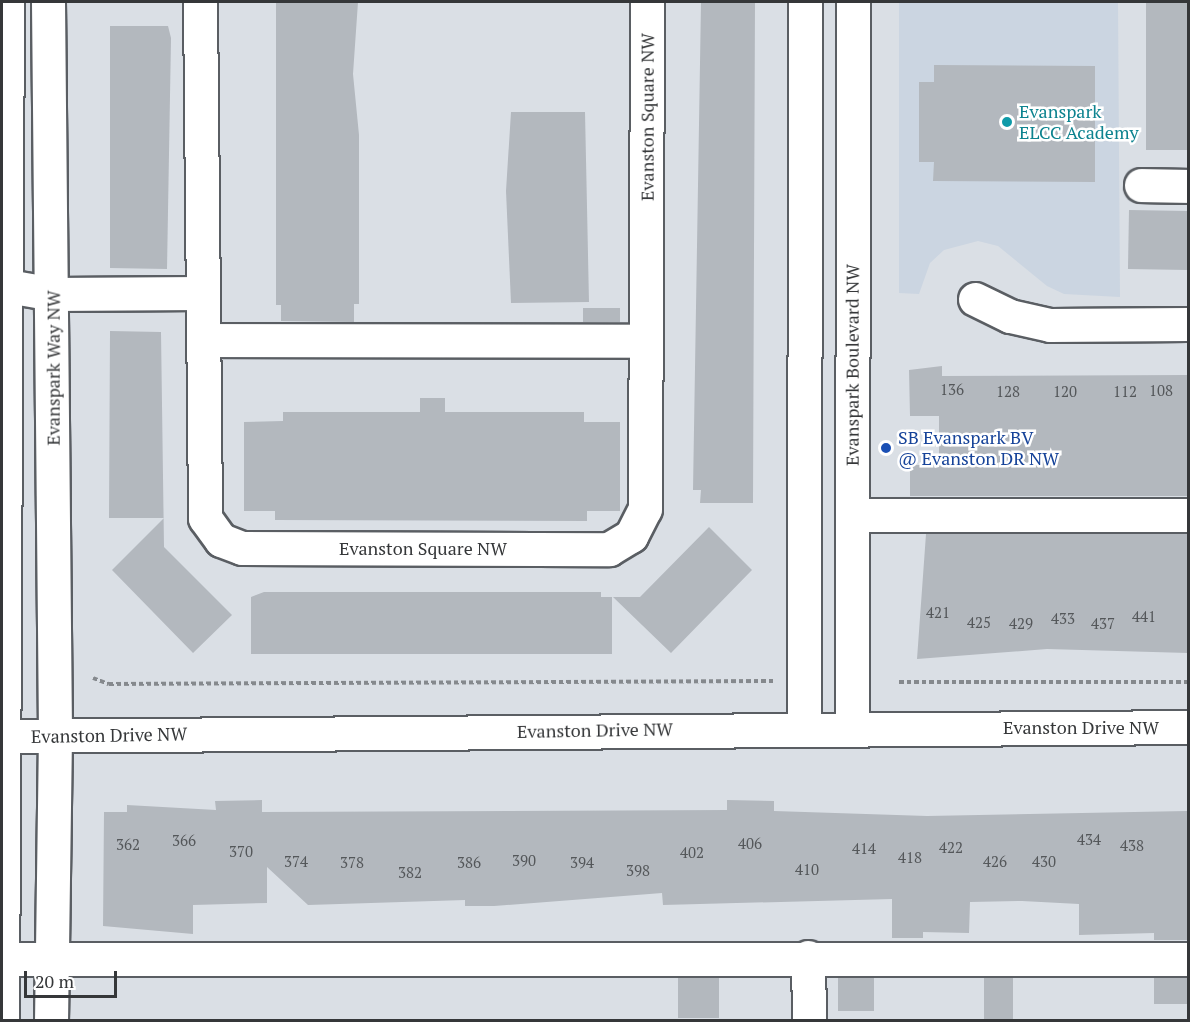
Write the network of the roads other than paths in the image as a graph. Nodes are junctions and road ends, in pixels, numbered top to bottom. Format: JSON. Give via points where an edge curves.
{"nodes":[{"id":1,"x":7,"y":2,"type":"edge"},
{"id":2,"x":48,"y":2,"type":"edge"},
{"id":3,"x":200,"y":2,"type":"edge"},
{"id":4,"x":647,"y":2,"type":"edge"},
{"id":5,"x":805,"y":2,"type":"edge"},
{"id":6,"x":853,"y":2,"type":"edge"},
{"id":7,"x":1141,"y":185,"type":"dead end"},
{"id":8,"x":1188,"y":186,"type":"edge"},
{"id":9,"x":3,"y":285,"type":"edge"},
{"id":10,"x":201,"y":293,"type":"junction"},
{"id":11,"x":53,"y":294,"type":"junction"},
{"id":12,"x":975,"y":299,"type":"dead end"},
{"id":13,"x":1188,"y":324,"type":"edge"},
{"id":14,"x":204,"y":340,"type":"junction"},
{"id":15,"x":646,"y":341,"type":"junction"},
{"id":16,"x":852,"y":515,"type":"junction"},
{"id":17,"x":1188,"y":515,"type":"edge"},
{"id":18,"x":1188,"y":727,"type":"edge"},
{"id":19,"x":804,"y":728,"type":"junction"},
{"id":20,"x":852,"y":728,"type":"junction"},
{"id":21,"x":55,"y":735,"type":"junction"},
{"id":22,"x":2,"y":736,"type":"edge"},
{"id":23,"x":808,"y":957,"type":"junction"},
{"id":24,"x":50,"y":958,"type":"junction"},
{"id":25,"x":2,"y":959,"type":"edge"},
{"id":26,"x":1188,"y":959,"type":"edge"},
{"id":27,"x":2,"y":1020,"type":"edge"},
{"id":28,"x":51,"y":1020,"type":"edge"},
{"id":29,"x":809,"y":1020,"type":"edge"}],
"edges":[{"from":1,"to":9,"type":"street"},
{"from":2,"to":11,"type":"street","name":"Evanspark Way NW"},
{"from":3,"to":10,"type":"street","name":"Evanston Square NW"},
{"from":4,"to":15,"type":"street","name":"Evanston Square NW"},
{"from":5,"to":19,"type":"street"},
{"from":6,"to":16,"type":"street","name":"Evanspark Boulevard NW"},
{"from":7,"to":8,"type":"street"},
{"from":9,"to":11,"type":"street"},
{"from":9,"to":22,"type":"street"},
{"from":10,"to":11,"type":"street"},
{"from":10,"to":14,"type":"street","name":"Evanston Square NW"},
{"from":11,"to":21,"type":"street","name":"Evanspark Way NW"},
{"from":12,"to":13,"type":"street","via":[[1010,316],[1050,325]]},
{"from":14,"to":15,"type":"street"},
{"from":14,"to":15,"type":"street","name":"Evanston Square NW","via":[[205,518],[221,540],[242,548],[609,549],[631,536],[645,509]]},
{"from":16,"to":17,"type":"street"},
{"from":16,"to":20,"type":"street","name":"Evanspark Boulevard NW"},
{"from":18,"to":20,"type":"street","name":"Evanston Drive NW"},
{"from":19,"to":20,"type":"street","name":"Evanston Drive NW"},
{"from":19,"to":21,"type":"street","name":"Evanston Drive NW"},
{"from":21,"to":22,"type":"street","name":"Evanston Drive NW"},
{"from":21,"to":24,"type":"street","name":"Evanspark Way NW"},
{"from":22,"to":25,"type":"street"},
{"from":23,"to":24,"type":"street"},
{"from":23,"to":26,"type":"street"},
{"from":23,"to":29,"type":"street"},
{"from":24,"to":25,"type":"street"},
{"from":24,"to":28,"type":"street","name":"Evanspark Way NW"},
{"from":25,"to":27,"type":"street"}]}
